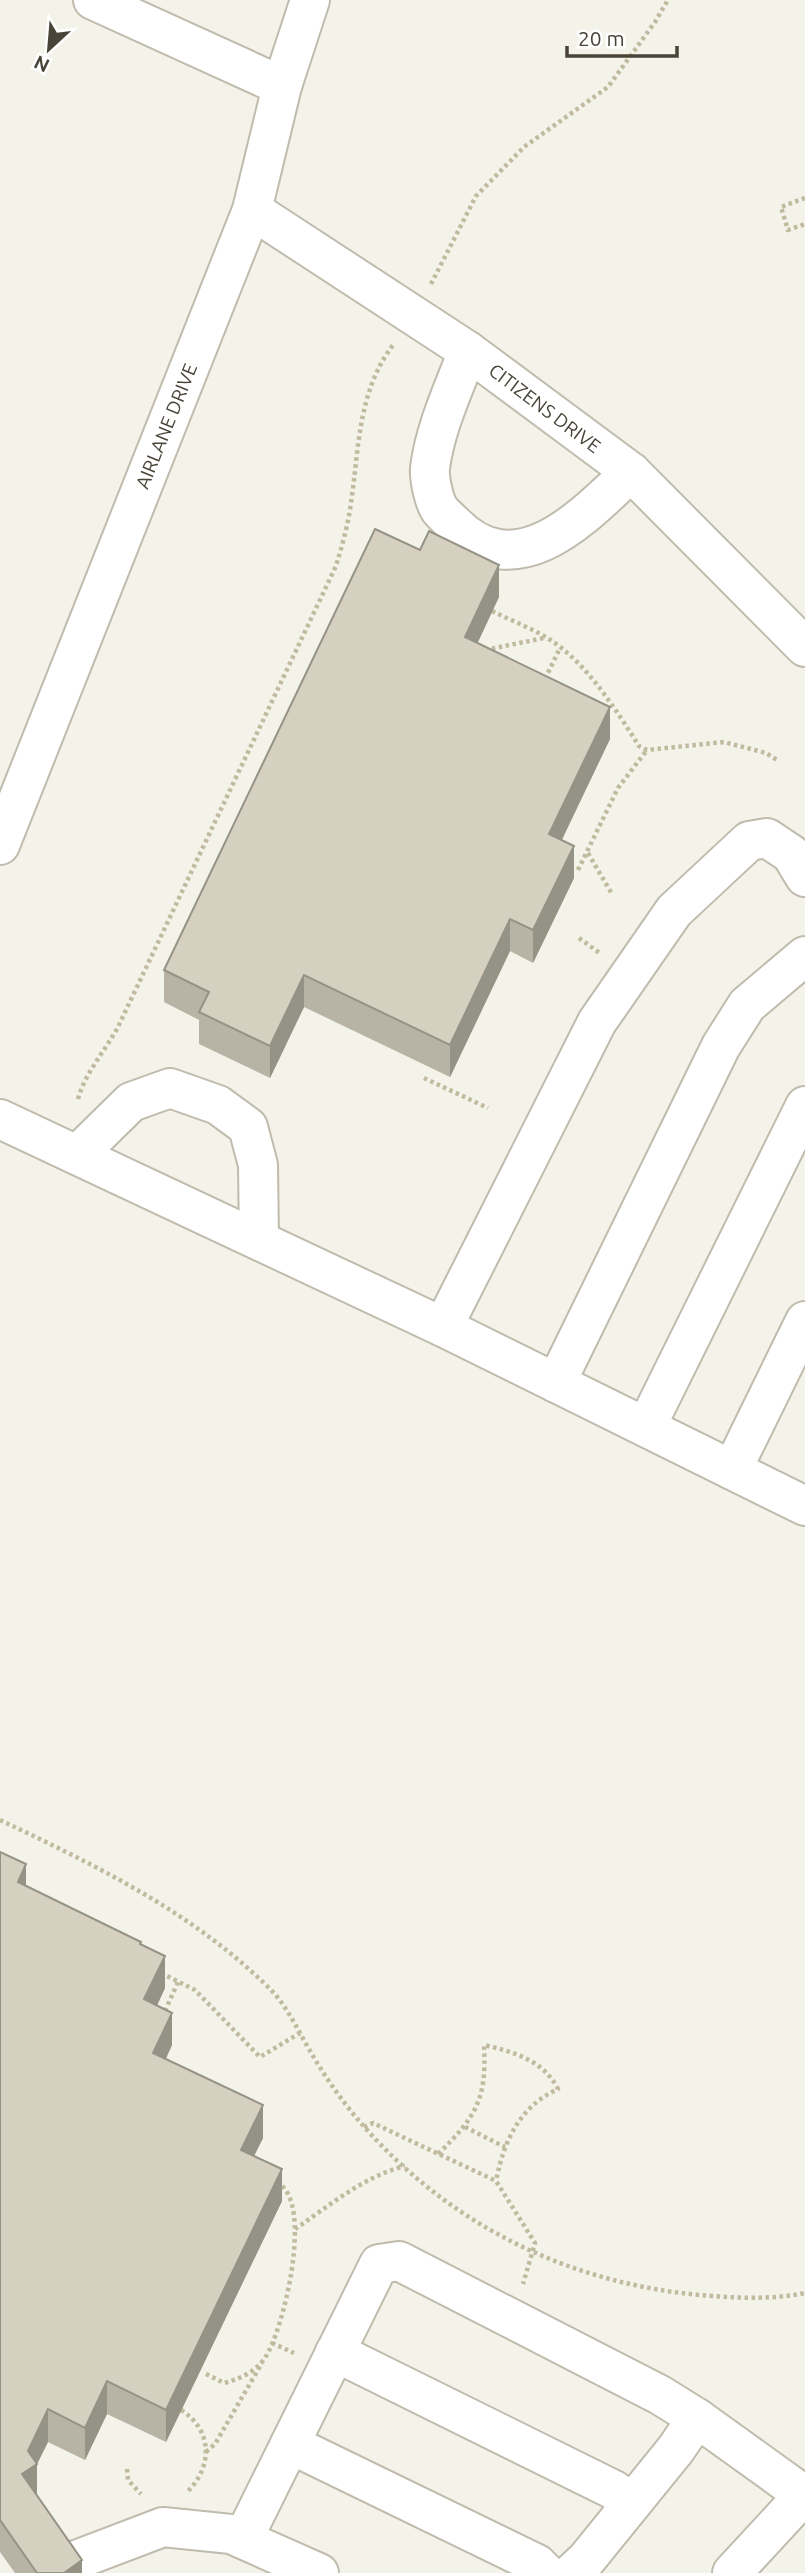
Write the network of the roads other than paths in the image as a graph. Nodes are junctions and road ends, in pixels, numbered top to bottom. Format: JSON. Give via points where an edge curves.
{"nodes":[{"id":1,"x":93,"y":0,"type":"edge"},
{"id":2,"x":310,"y":0,"type":"edge"},
{"id":3,"x":282,"y":86,"type":"junction"},
{"id":4,"x":252,"y":210,"type":"junction"},
{"id":5,"x":468,"y":351,"type":"junction"},
{"id":6,"x":631,"y":472,"type":"junction"},
{"id":7,"x":805,"y":647,"type":"edge"},
{"id":8,"x":0,"y":845,"type":"edge"},
{"id":9,"x":805,"y":877,"type":"edge"},
{"id":10,"x":805,"y":956,"type":"edge"},
{"id":11,"x":805,"y":1106,"type":"edge"},
{"id":12,"x":0,"y":1119,"type":"edge"},
{"id":13,"x":77,"y":1155,"type":"junction"},
{"id":14,"x":259,"y":1240,"type":"junction"},
{"id":15,"x":805,"y":1321,"type":"edge"},
{"id":16,"x":443,"y":1327,"type":"junction"},
{"id":17,"x":556,"y":1383,"type":"junction"},
{"id":18,"x":646,"y":1427,"type":"junction"},
{"id":19,"x":732,"y":1470,"type":"junction"},
{"id":20,"x":805,"y":1506,"type":"edge"},
{"id":21,"x":335,"y":2352,"type":"junction"},
{"id":22,"x":697,"y":2418,"type":"junction"},
{"id":23,"x":290,"y":2444,"type":"junction"},
{"id":24,"x":804,"y":2495,"type":"edge"},
{"id":25,"x":631,"y":2504,"type":"junction"},
{"id":26,"x":243,"y":2539,"type":"junction"},
{"id":27,"x":63,"y":2565,"type":"edge"},
{"id":28,"x":319,"y":2573,"type":"edge"},
{"id":29,"x":547,"y":2573,"type":"edge"},
{"id":30,"x":572,"y":2573,"type":"edge"},
{"id":31,"x":732,"y":2573,"type":"edge"}],
"edges":[{"from":1,"to":3,"type":"street"},
{"from":2,"to":3,"type":"street","name":"AIRLANE DRIVE"},
{"from":3,"to":4,"type":"street","name":"AIRLANE DRIVE"},
{"from":4,"to":5,"type":"street","name":"CITIZENS DRIVE"},
{"from":4,"to":8,"type":"street","name":"AIRLANE DRIVE"},
{"from":5,"to":6,"type":"street","name":"CITIZENS DRIVE"},
{"from":5,"to":6,"type":"street","via":[[442,420],[430,471],[438,508],[466,536],[510,551],[546,542],[582,518]]},
{"from":6,"to":7,"type":"street","name":"CITIZENS DRIVE"},
{"from":9,"to":16,"type":"street","via":[[791,854],[767,838],[749,841],[674,911],[597,1022]]},
{"from":10,"to":17,"type":"street","via":[[747,1005],[721,1046]]},
{"from":11,"to":18,"type":"street"},
{"from":12,"to":13,"type":"street"},
{"from":13,"to":14,"type":"street"},
{"from":13,"to":14,"type":"street","via":[[131,1102],[170,1088],[219,1105],[248,1127],[258,1165]]},
{"from":14,"to":16,"type":"street"},
{"from":15,"to":19,"type":"street"},
{"from":16,"to":17,"type":"street"},
{"from":17,"to":18,"type":"street"},
{"from":18,"to":19,"type":"street"},
{"from":19,"to":20,"type":"street"},
{"from":21,"to":22,"type":"street","via":[[379,2264],[399,2261]]},
{"from":21,"to":23,"type":"street"},
{"from":21,"to":25,"type":"street","via":[[614,2490]]},
{"from":22,"to":24,"type":"street"},
{"from":22,"to":25,"type":"street"},
{"from":23,"to":26,"type":"street"},
{"from":23,"to":29,"type":"street","via":[[537,2564]]},
{"from":24,"to":31,"type":"street"},
{"from":25,"to":30,"type":"street"},
{"from":26,"to":27,"type":"street","via":[[163,2527]]},
{"from":26,"to":28,"type":"street"}]}
